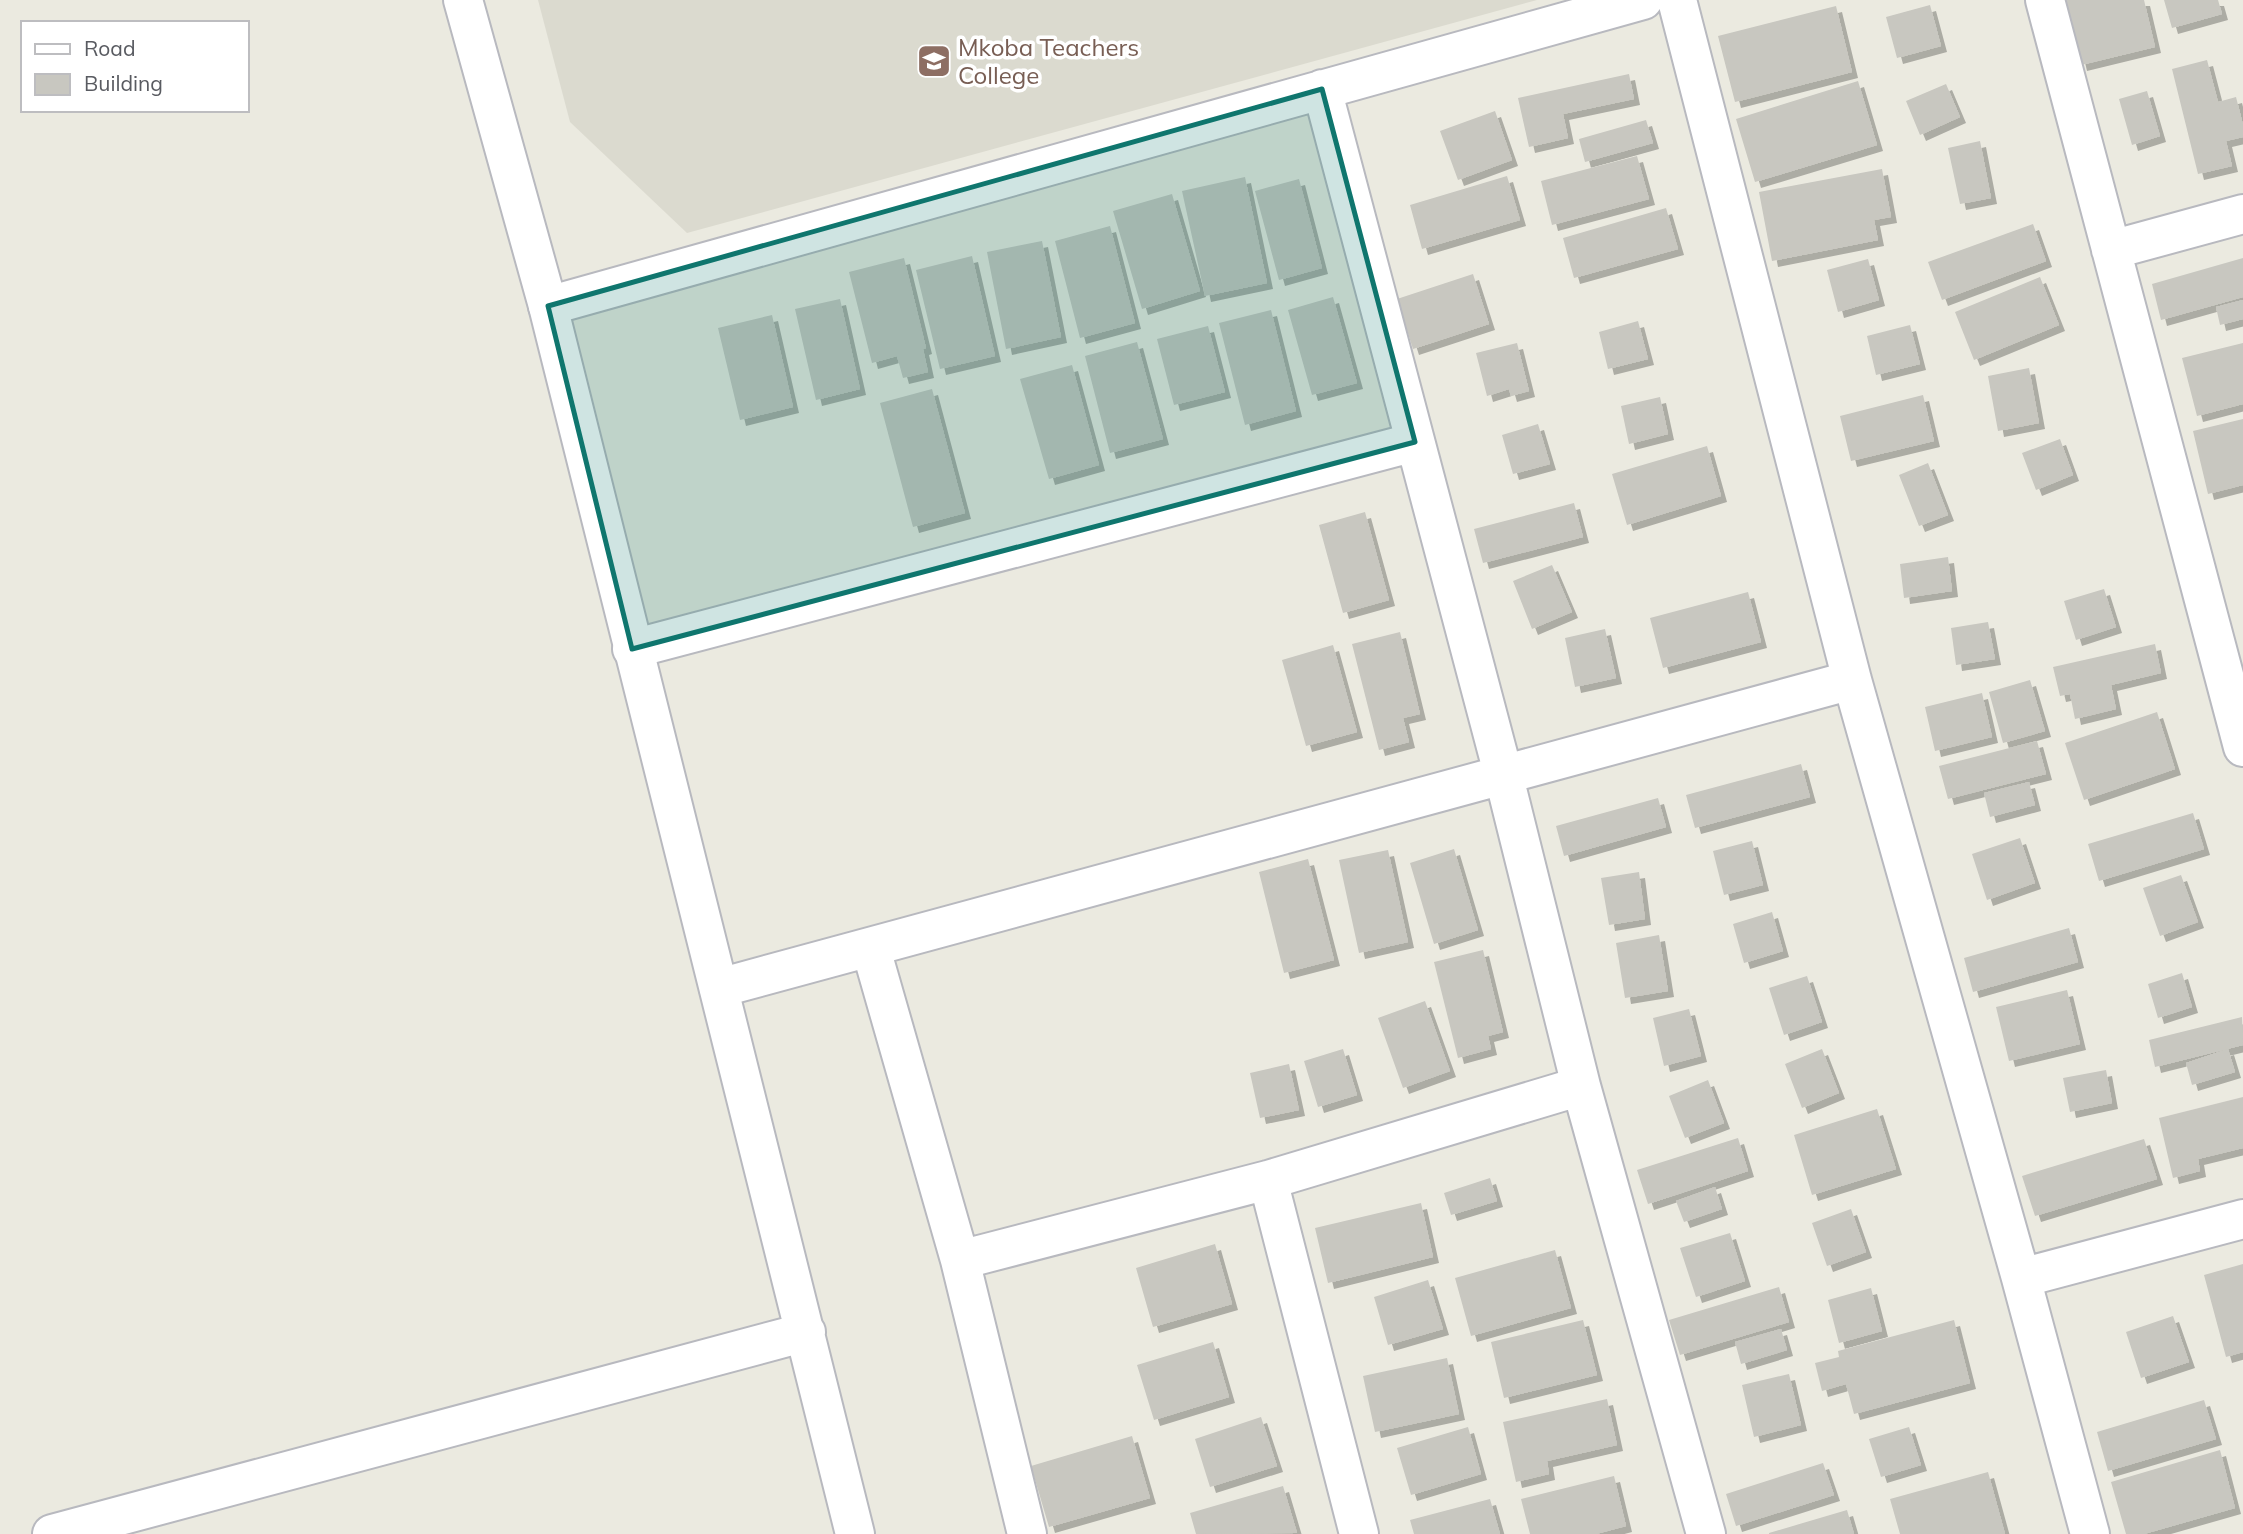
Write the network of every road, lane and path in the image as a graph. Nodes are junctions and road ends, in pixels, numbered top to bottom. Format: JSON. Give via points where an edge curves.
{"nodes":[{"id":1,"x":463,"y":0,"type":"edge"},
{"id":2,"x":1643,"y":0,"type":"edge"},
{"id":3,"x":1677,"y":0,"type":"edge"},
{"id":4,"x":2045,"y":0,"type":"edge"},
{"id":5,"x":1322,"y":89,"type":"junction"},
{"id":6,"x":2243,"y":214,"type":"edge"},
{"id":7,"x":2111,"y":250,"type":"junction"},
{"id":8,"x":548,"y":306,"type":"junction"},
{"id":9,"x":1415,"y":442,"type":"junction"},
{"id":10,"x":632,"y":649,"type":"junction"},
{"id":11,"x":1852,"y":680,"type":"junction"},
{"id":12,"x":2243,"y":747,"type":"edge"},
{"id":13,"x":1503,"y":773,"type":"junction"},
{"id":14,"x":871,"y":948,"type":"junction"},
{"id":15,"x":719,"y":988,"type":"junction"},
{"id":16,"x":1581,"y":1086,"type":"junction"},
{"id":17,"x":1268,"y":1180,"type":"junction"},
{"id":18,"x":2243,"y":1219,"type":"edge"},
{"id":19,"x":960,"y":1260,"type":"junction"},
{"id":20,"x":2021,"y":1278,"type":"junction"},
{"id":21,"x":806,"y":1332,"type":"junction"},
{"id":22,"x":52,"y":1534,"type":"edge"},
{"id":23,"x":855,"y":1534,"type":"edge"},
{"id":24,"x":1027,"y":1534,"type":"edge"},
{"id":25,"x":1359,"y":1534,"type":"edge"},
{"id":26,"x":1706,"y":1534,"type":"edge"},
{"id":27,"x":2090,"y":1534,"type":"edge"}],
"edges":[{"from":1,"to":8,"type":"street"},
{"from":2,"to":5,"type":"street"},
{"from":3,"to":11,"type":"street"},
{"from":4,"to":7,"type":"street"},
{"from":5,"to":8,"type":"street"},
{"from":5,"to":9,"type":"street"},
{"from":6,"to":7,"type":"street"},
{"from":7,"to":12,"type":"street"},
{"from":8,"to":10,"type":"street"},
{"from":9,"to":10,"type":"street"},
{"from":9,"to":13,"type":"street"},
{"from":10,"to":15,"type":"street"},
{"from":11,"to":13,"type":"street"},
{"from":11,"to":20,"type":"street"},
{"from":13,"to":14,"type":"street"},
{"from":13,"to":16,"type":"street"},
{"from":14,"to":15,"type":"street"},
{"from":14,"to":19,"type":"street"},
{"from":15,"to":21,"type":"street"},
{"from":16,"to":17,"type":"street"},
{"from":16,"to":26,"type":"street"},
{"from":17,"to":19,"type":"street"},
{"from":17,"to":25,"type":"street"},
{"from":18,"to":20,"type":"street"},
{"from":19,"to":24,"type":"street"},
{"from":20,"to":27,"type":"street"},
{"from":21,"to":22,"type":"street"},
{"from":21,"to":23,"type":"street"}]}
